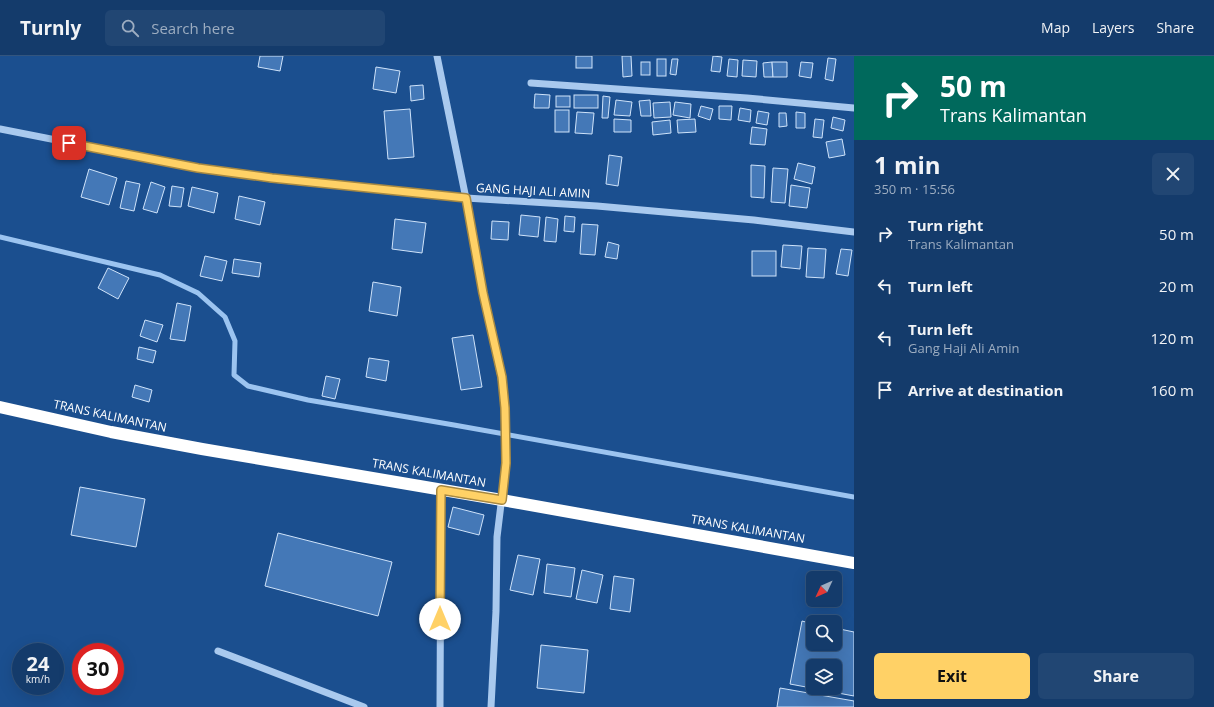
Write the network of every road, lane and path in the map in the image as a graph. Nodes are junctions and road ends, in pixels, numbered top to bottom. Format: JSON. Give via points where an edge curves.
{"nodes":[{"id":1,"x":435,"y":56,"type":"edge"},
{"id":2,"x":531,"y":83,"type":"dead end"},
{"id":3,"x":854,"y":108,"type":"edge"},
{"id":4,"x":0,"y":129,"type":"edge"},
{"id":5,"x":466,"y":198,"type":"junction"},
{"id":6,"x":854,"y":232,"type":"edge"},
{"id":7,"x":0,"y":407,"type":"edge"},
{"id":8,"x":441,"y":490,"type":"junction"},
{"id":9,"x":502,"y":500,"type":"junction"},
{"id":10,"x":854,"y":563,"type":"edge"},
{"id":11,"x":218,"y":651,"type":"dead end"},
{"id":12,"x":364,"y":707,"type":"edge"},
{"id":13,"x":440,"y":707,"type":"edge"},
{"id":14,"x":491,"y":707,"type":"edge"}],
"edges":[{"from":1,"to":5,"type":"street"},
{"from":2,"to":3,"type":"street"},
{"from":4,"to":5,"type":"street","name":"GANG HAJI ALI AMIN","via":[[198,168]]},
{"from":5,"to":6,"type":"street","name":"GANG HAJI ALI AMIN","via":[[597,206]]},
{"from":5,"to":9,"type":"street","via":[[483,293],[502,377],[506,430]]},
{"from":7,"to":8,"type":"highway","name":"TRANS KALIMANTAN","via":[[126,435]]},
{"from":8,"to":9,"type":"highway","name":"TRANS KALIMANTAN"},
{"from":8,"to":13,"type":"street"},
{"from":9,"to":10,"type":"highway","name":"TRANS KALIMANTAN"},
{"from":9,"to":14,"type":"street","via":[[497,537]]},
{"from":11,"to":12,"type":"street"}]}
